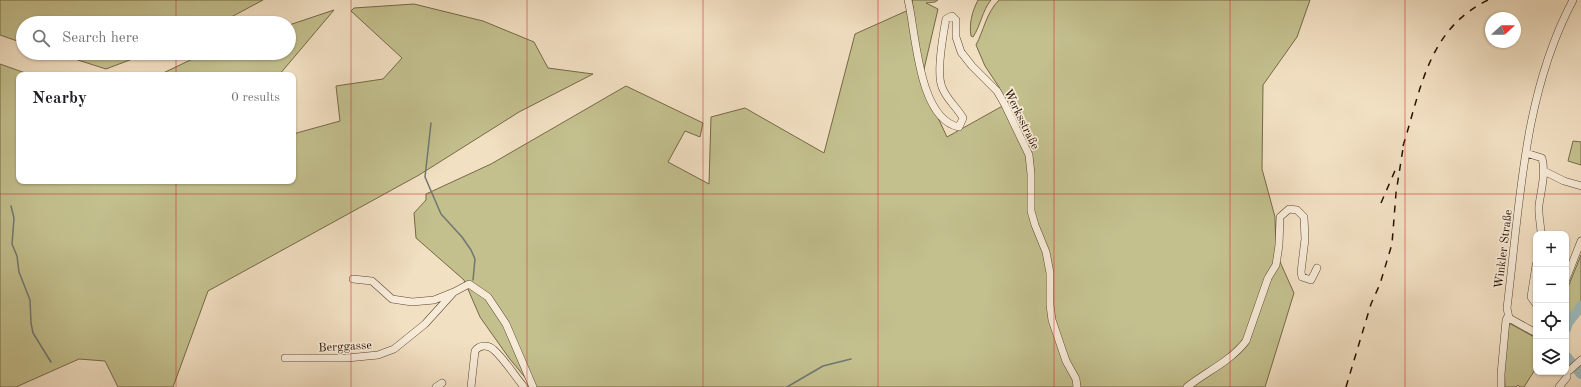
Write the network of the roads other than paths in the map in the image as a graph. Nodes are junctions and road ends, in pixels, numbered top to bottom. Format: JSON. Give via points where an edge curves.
{"nodes":[{"id":1,"x":908,"y":0,"type":"edge"},
{"id":2,"x":1573,"y":0,"type":"edge"},
{"id":3,"x":1526,"y":153,"type":"junction"},
{"id":4,"x":1544,"y":171,"type":"junction"},
{"id":5,"x":1581,"y":186,"type":"edge"},
{"id":6,"x":1541,"y":231,"type":"edge"},
{"id":7,"x":1581,"y":240,"type":"edge"},
{"id":8,"x":1536,"y":267,"type":"edge"},
{"id":9,"x":1317,"y":268,"type":"dead end"},
{"id":10,"x":1569,"y":271,"type":"edge"},
{"id":11,"x":353,"y":279,"type":"dead end"},
{"id":12,"x":454,"y":292,"type":"junction"},
{"id":13,"x":1535,"y":303,"type":"edge"},
{"id":14,"x":1508,"y":316,"type":"junction"},
{"id":15,"x":1533,"y":331,"type":"edge"},
{"id":16,"x":285,"y":358,"type":"dead end"},
{"id":17,"x":1581,"y":360,"type":"edge"},
{"id":18,"x":1569,"y":370,"type":"edge"},
{"id":19,"x":1567,"y":375,"type":"edge"},
{"id":20,"x":471,"y":387,"type":"edge"},
{"id":21,"x":524,"y":387,"type":"edge"},
{"id":22,"x":534,"y":387,"type":"edge"},
{"id":23,"x":1078,"y":387,"type":"edge"},
{"id":24,"x":1187,"y":387,"type":"edge"},
{"id":25,"x":1501,"y":387,"type":"edge"},
{"id":26,"x":1560,"y":387,"type":"edge"}],
"edges":[{"from":1,"to":23,"type":"street","name":"Werksstraße","via":[[919,70],[937,112],[951,126],[959,127],[963,118],[941,86],[940,71],[946,19],[952,16],[956,20],[956,37],[961,52],[997,91],[1029,155],[1032,174],[1031,211],[1046,252],[1050,273],[1052,320]]},
{"from":2,"to":3,"type":"street","name":"Winkler Straße","via":[[1550,53],[1535,104]]},
{"from":3,"to":4,"type":"street","via":[[1542,158]]},
{"from":3,"to":14,"type":"street","name":"Winkler Straße"},
{"from":4,"to":5,"type":"street","via":[[1548,175]]},
{"from":4,"to":6,"type":"street","via":[[1539,207]]},
{"from":7,"to":10,"type":"street"},
{"from":8,"to":13,"type":"street","via":[[1531,297]]},
{"from":9,"to":24,"type":"street","via":[[1310,280],[1302,277],[1304,217],[1297,210],[1289,209],[1280,217],[1276,265],[1268,278],[1246,341],[1230,358]]},
{"from":11,"to":12,"type":"street","name":"Berggasse","via":[[372,281],[392,299],[412,302],[434,300]]},
{"from":12,"to":16,"type":"street","name":"Berggasse","via":[[425,324],[394,349],[378,355],[346,358]]},
{"from":12,"to":22,"type":"street","name":"Berggasse","via":[[469,284],[488,297],[506,324]]},
{"from":14,"to":15,"type":"street"},
{"from":14,"to":25,"type":"street","name":"Winkler Straße"},
{"from":17,"to":18,"type":"street"},
{"from":19,"to":26,"type":"street"},
{"from":20,"to":21,"type":"street","via":[[475,351],[484,346],[493,349]]}]}
